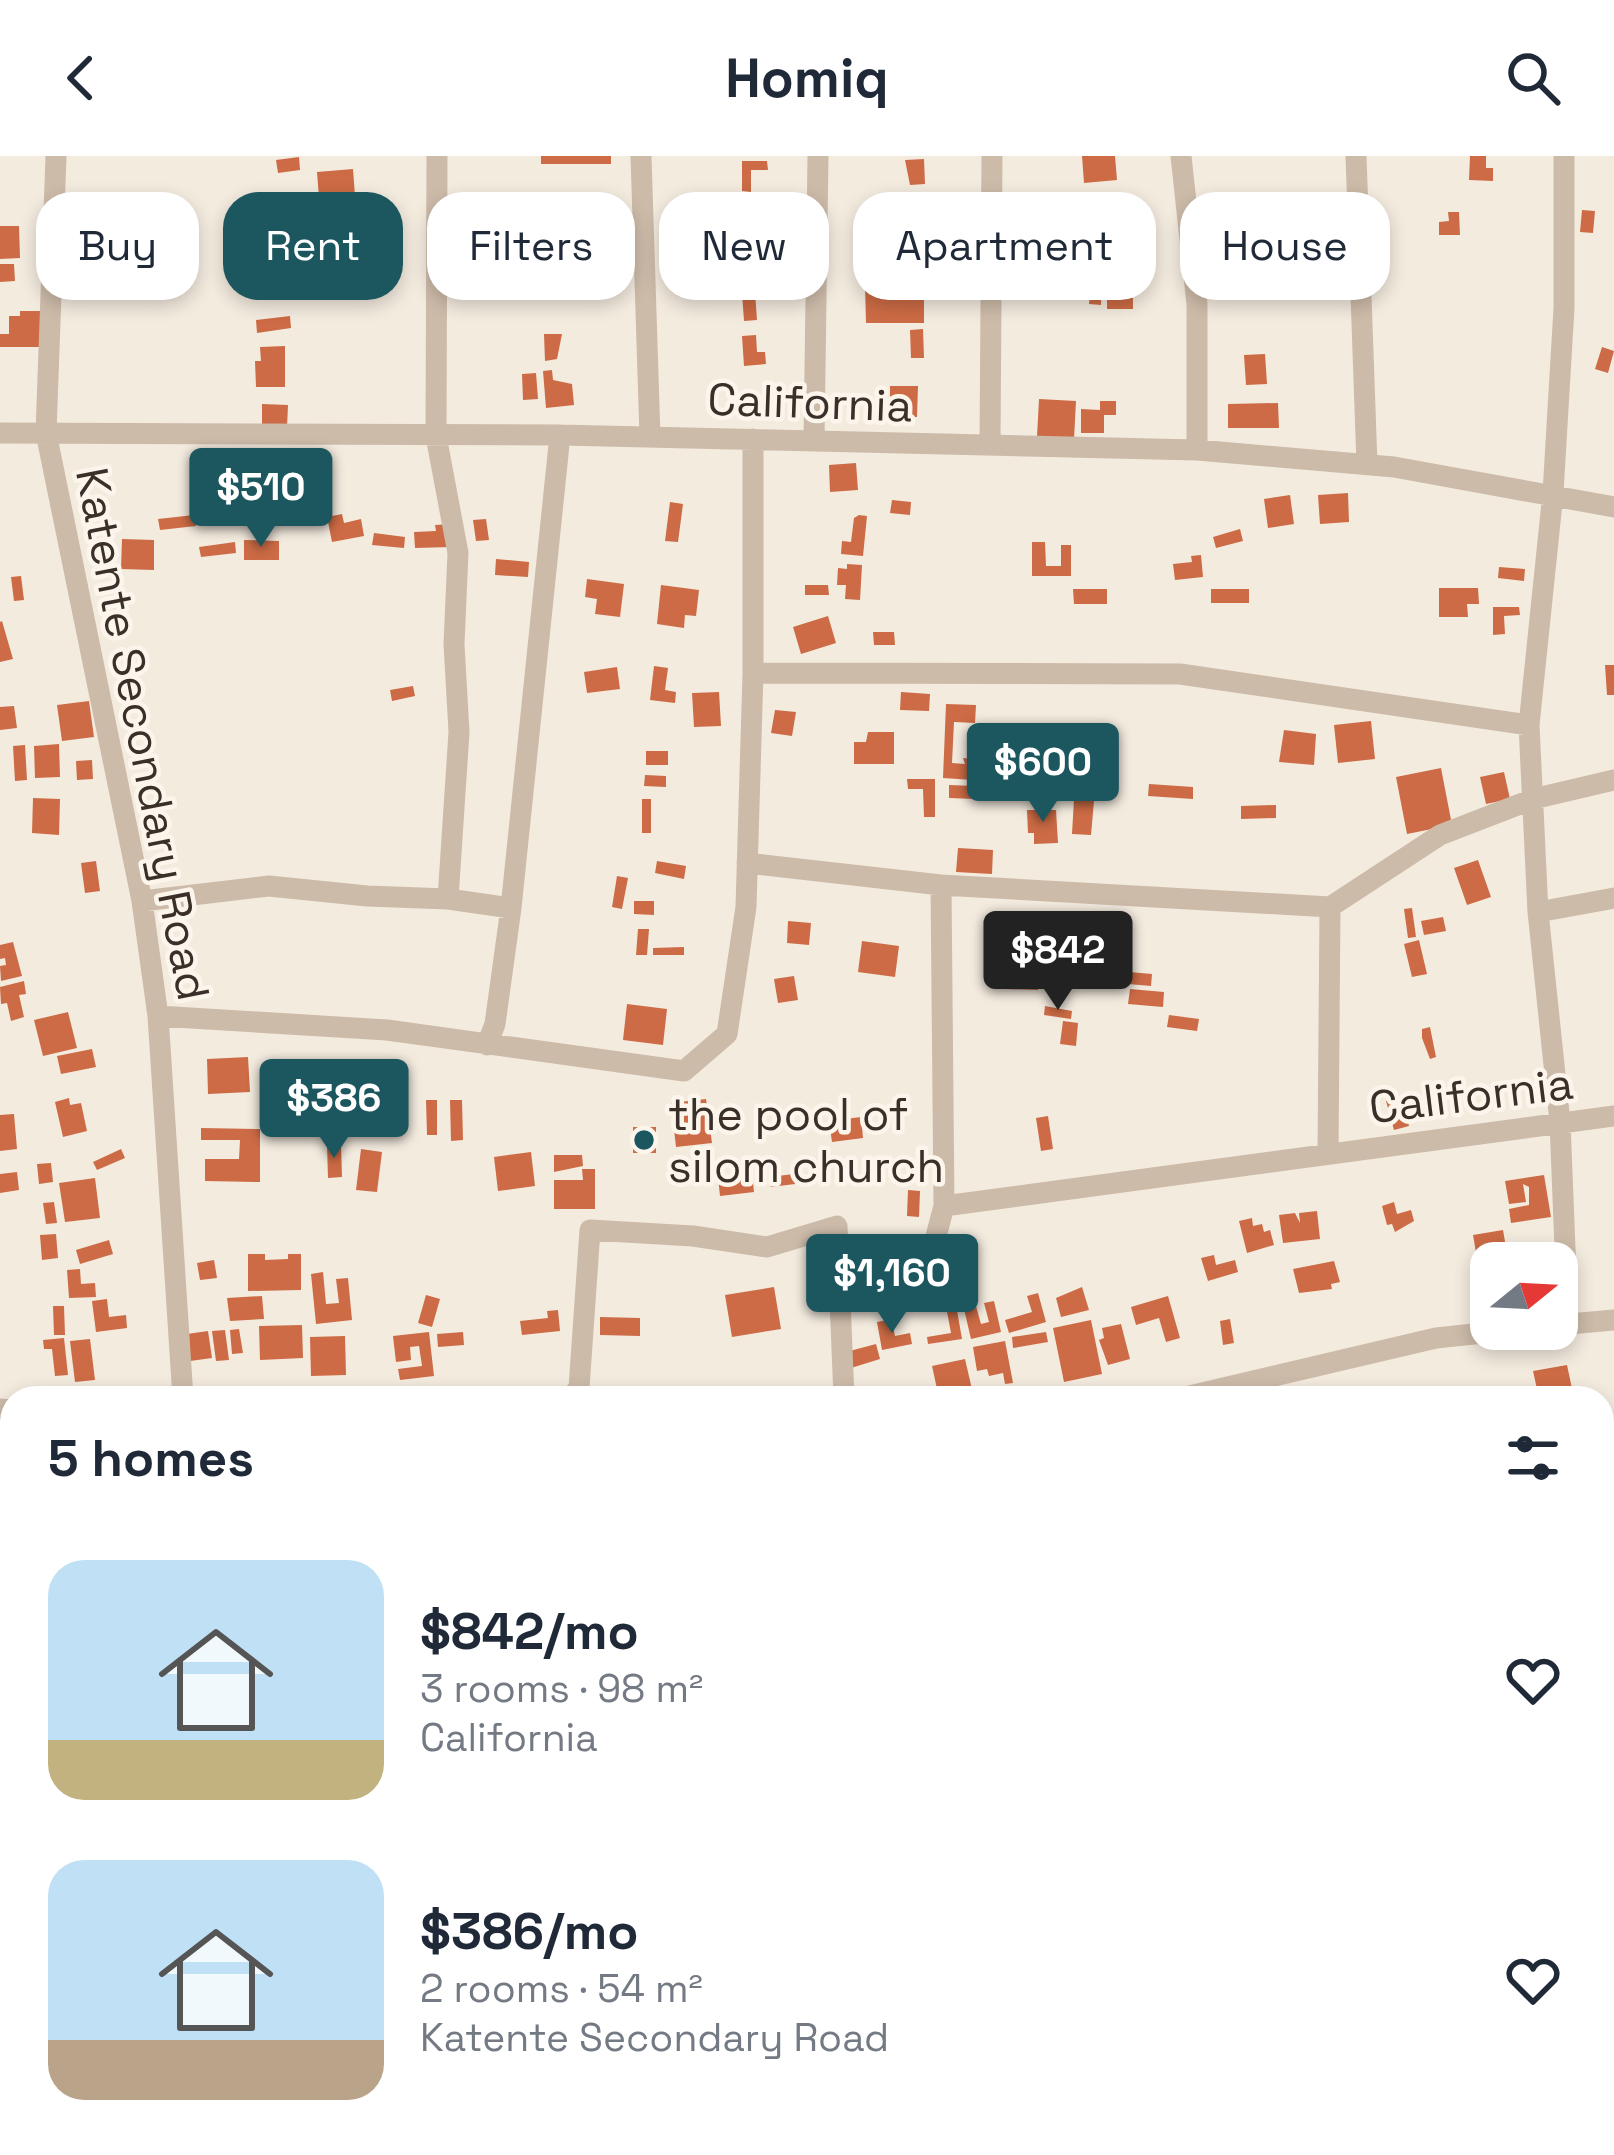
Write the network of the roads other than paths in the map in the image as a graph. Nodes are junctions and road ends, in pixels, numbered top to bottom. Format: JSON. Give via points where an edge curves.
{"nodes":[{"id":1,"x":56,"y":156,"type":"edge"},
{"id":2,"x":437,"y":156,"type":"edge"},
{"id":3,"x":641,"y":156,"type":"edge"},
{"id":4,"x":818,"y":156,"type":"edge"},
{"id":5,"x":992,"y":156,"type":"edge"},
{"id":6,"x":1181,"y":156,"type":"edge"},
{"id":7,"x":1356,"y":156,"type":"edge"},
{"id":8,"x":1564,"y":156,"type":"edge"},
{"id":9,"x":46,"y":433,"type":"junction"},
{"id":10,"x":0,"y":434,"type":"edge"},
{"id":11,"x":560,"y":435,"type":"junction"},
{"id":12,"x":436,"y":436,"type":"junction"},
{"id":13,"x":650,"y":437,"type":"junction"},
{"id":14,"x":753,"y":439,"type":"junction"},
{"id":15,"x":814,"y":442,"type":"junction"},
{"id":16,"x":990,"y":445,"type":"junction"},
{"id":17,"x":1197,"y":450,"type":"junction"},
{"id":18,"x":1366,"y":464,"type":"junction"},
{"id":19,"x":1553,"y":493,"type":"junction"},
{"id":20,"x":1614,"y":507,"type":"edge"},
{"id":21,"x":753,"y":673,"type":"junction"},
{"id":22,"x":1529,"y":725,"type":"junction"},
{"id":23,"x":1614,"y":780,"type":"edge"},
{"id":24,"x":1533,"y":799,"type":"junction"},
{"id":25,"x":747,"y":863,"type":"junction"},
{"id":26,"x":941,"y":885,"type":"junction"},
{"id":27,"x":1614,"y":898,"type":"edge"},
{"id":28,"x":448,"y":899,"type":"junction"},
{"id":29,"x":142,"y":901,"type":"junction"},
{"id":30,"x":1330,"y":907,"type":"junction"},
{"id":31,"x":511,"y":908,"type":"junction"},
{"id":32,"x":1538,"y":912,"type":"junction"},
{"id":33,"x":158,"y":1016,"type":"junction"},
{"id":34,"x":487,"y":1045,"type":"junction"},
{"id":35,"x":1614,"y":1116,"type":"edge"},
{"id":36,"x":1561,"y":1122,"type":"junction"},
{"id":37,"x":1328,"y":1154,"type":"junction"},
{"id":38,"x":944,"y":1206,"type":"junction"},
{"id":39,"x":1562,"y":1242,"type":"edge"},
{"id":40,"x":836,"y":1261,"type":"junction"},
{"id":41,"x":1614,"y":1320,"type":"edge"},
{"id":42,"x":1578,"y":1324,"type":"edge"},
{"id":43,"x":1470,"y":1334,"type":"edge"},
{"id":44,"x":182,"y":1386,"type":"edge"},
{"id":45,"x":579,"y":1386,"type":"edge"},
{"id":46,"x":843,"y":1386,"type":"edge"},
{"id":47,"x":1231,"y":1386,"type":"edge"}],
"edges":[{"from":1,"to":9,"type":"street","name":"Katente Secondary Road"},
{"from":2,"to":12,"type":"street"},
{"from":3,"to":13,"type":"street"},
{"from":4,"to":15,"type":"street"},
{"from":5,"to":16,"type":"street"},
{"from":6,"to":17,"type":"street","via":[[1197,304]]},
{"from":7,"to":18,"type":"street"},
{"from":8,"to":19,"type":"street"},
{"from":9,"to":10,"type":"street","name":"California"},
{"from":9,"to":12,"type":"street","name":"California"},
{"from":9,"to":29,"type":"street","name":"Katente Secondary Road"},
{"from":11,"to":12,"type":"street","name":"California"},
{"from":11,"to":13,"type":"street","name":"California"},
{"from":11,"to":31,"type":"street"},
{"from":12,"to":28,"type":"street","via":[[458,554],[459,732]]},
{"from":13,"to":14,"type":"street","name":"California"},
{"from":14,"to":15,"type":"street","name":"California"},
{"from":14,"to":21,"type":"street"},
{"from":15,"to":16,"type":"street","name":"California"},
{"from":16,"to":17,"type":"street","name":"California"},
{"from":17,"to":18,"type":"street","name":"California"},
{"from":18,"to":19,"type":"street","name":"California"},
{"from":19,"to":20,"type":"street","name":"California"},
{"from":19,"to":22,"type":"street"},
{"from":21,"to":22,"type":"street","via":[[1180,674]]},
{"from":21,"to":25,"type":"street"},
{"from":22,"to":24,"type":"street"},
{"from":23,"to":24,"type":"street"},
{"from":24,"to":30,"type":"street","via":[[1440,835]]},
{"from":24,"to":32,"type":"street"},
{"from":25,"to":26,"type":"street"},
{"from":25,"to":34,"type":"street","via":[[727,1034],[684,1071]]},
{"from":26,"to":30,"type":"street"},
{"from":26,"to":38,"type":"street"},
{"from":27,"to":32,"type":"street"},
{"from":28,"to":29,"type":"street","via":[[269,886]]},
{"from":28,"to":31,"type":"street"},
{"from":29,"to":33,"type":"street","name":"Katente Secondary Road"},
{"from":30,"to":37,"type":"street"},
{"from":31,"to":34,"type":"street"},
{"from":32,"to":36,"type":"street"},
{"from":33,"to":34,"type":"street","via":[[387,1030]]},
{"from":33,"to":44,"type":"street","name":"Katente Secondary Road"},
{"from":35,"to":36,"type":"street","name":"California"},
{"from":36,"to":37,"type":"street","name":"California"},
{"from":36,"to":39,"type":"street"},
{"from":37,"to":38,"type":"street","name":"California"},
{"from":38,"to":40,"type":"street","via":[[934,1244]]},
{"from":40,"to":45,"type":"street","via":[[837,1226],[767,1247],[590,1230]]},
{"from":40,"to":46,"type":"street"},
{"from":41,"to":42,"type":"street"},
{"from":43,"to":47,"type":"street"}]}
